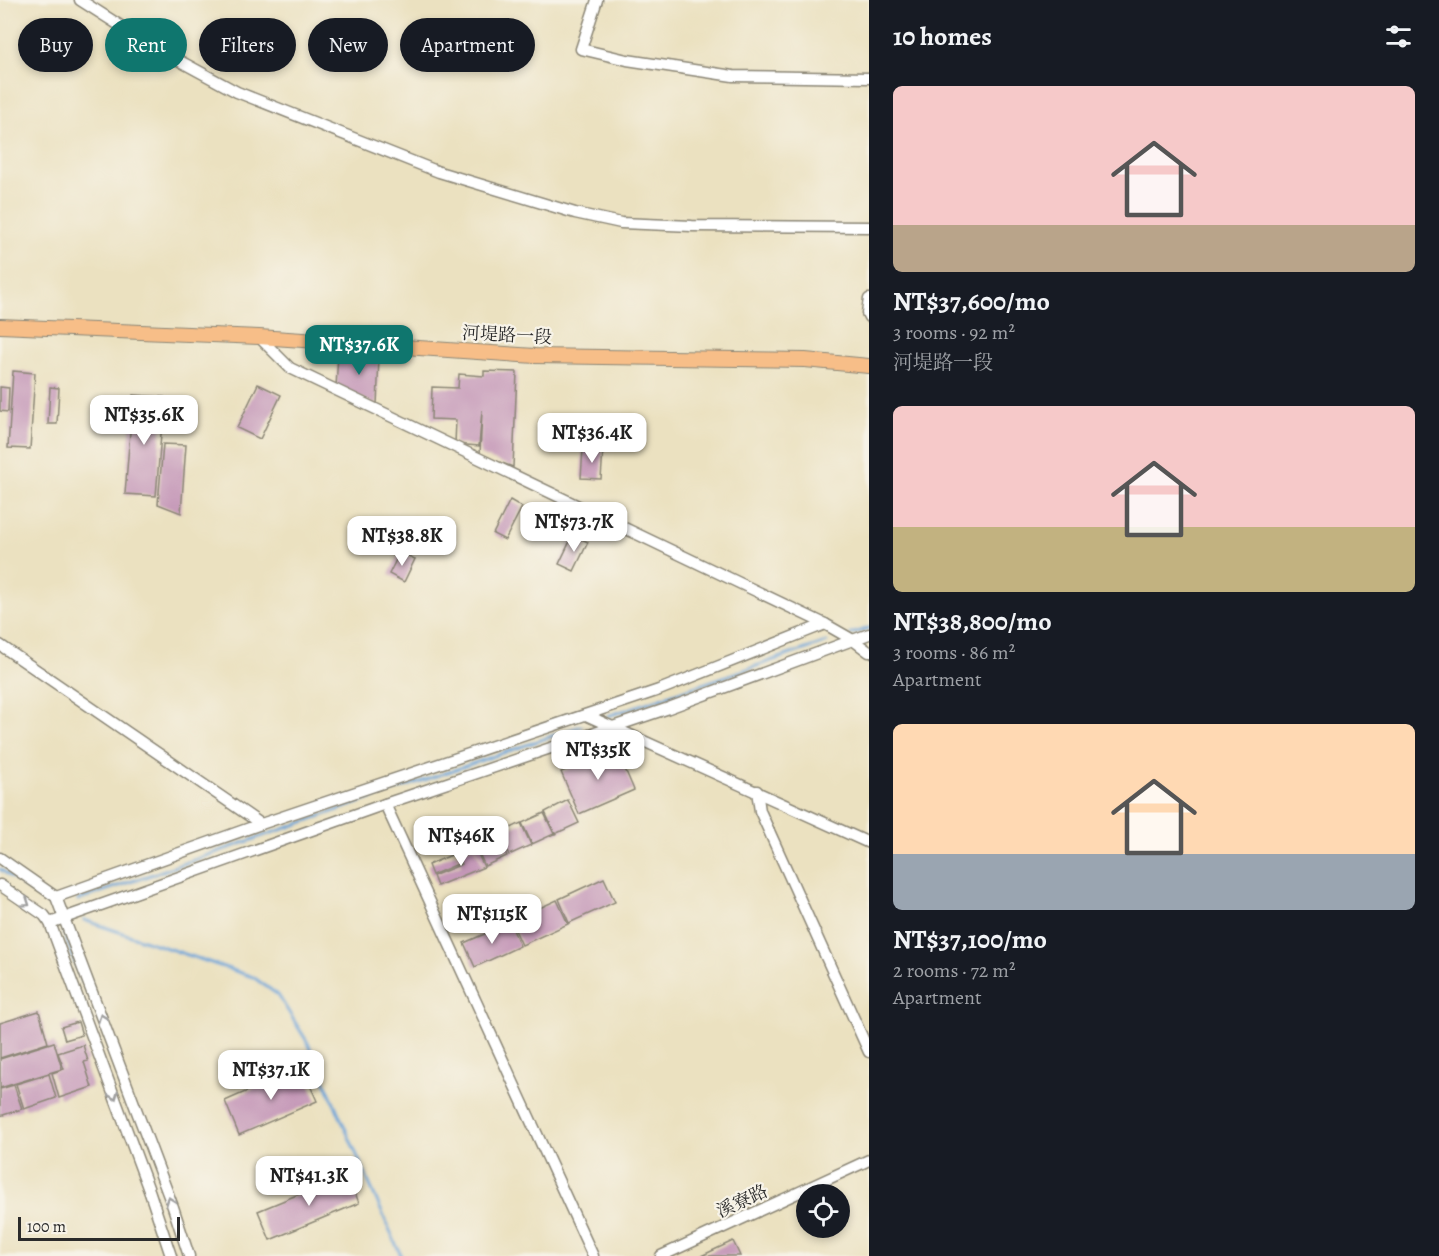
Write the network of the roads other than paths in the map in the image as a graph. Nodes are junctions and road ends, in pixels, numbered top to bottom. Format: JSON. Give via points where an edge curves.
{"nodes":[{"id":1,"x":80,"y":0,"type":"edge"},
{"id":2,"x":597,"y":0,"type":"edge"},
{"id":3,"x":869,"y":78,"type":"edge"},
{"id":4,"x":869,"y":227,"type":"edge"},
{"id":5,"x":869,"y":299,"type":"edge"},
{"id":6,"x":869,"y":317,"type":"edge"},
{"id":7,"x":0,"y":326,"type":"edge"},
{"id":8,"x":259,"y":337,"type":"junction"},
{"id":9,"x":869,"y":366,"type":"edge"},
{"id":10,"x":825,"y":624,"type":"junction"},
{"id":11,"x":869,"y":634,"type":"edge"},
{"id":12,"x":853,"y":640,"type":"junction"},
{"id":13,"x":0,"y":645,"type":"edge"},
{"id":14,"x":869,"y":652,"type":"edge"},
{"id":15,"x":586,"y":715,"type":"junction"},
{"id":16,"x":610,"y":727,"type":"junction"},
{"id":17,"x":757,"y":792,"type":"junction"},
{"id":18,"x":385,"y":804,"type":"junction"},
{"id":19,"x":261,"y":824,"type":"junction"},
{"id":20,"x":869,"y":843,"type":"edge"},
{"id":21,"x":0,"y":858,"type":"edge"},
{"id":22,"x":0,"y":885,"type":"edge"},
{"id":23,"x":56,"y":897,"type":"junction"},
{"id":24,"x":64,"y":917,"type":"junction"},
{"id":25,"x":50,"y":922,"type":"junction"},
{"id":26,"x":869,"y":1052,"type":"edge"},
{"id":27,"x":869,"y":1160,"type":"edge"},
{"id":28,"x":171,"y":1256,"type":"edge"},
{"id":29,"x":189,"y":1256,"type":"edge"},
{"id":30,"x":593,"y":1256,"type":"edge"},
{"id":31,"x":661,"y":1256,"type":"edge"}],
"edges":[{"from":1,"to":4,"type":"street","via":[[152,46],[237,92],[439,172],[574,213],[621,223]]},
{"from":2,"to":3,"type":"street","via":[[581,49],[733,76]]},
{"from":5,"to":6,"type":"street"},
{"from":7,"to":8,"type":"main road","name":"河堤路一段"},
{"from":8,"to":9,"type":"main road","name":"河堤路一段","via":[[535,356],[805,360]]},
{"from":8,"to":10,"type":"street","via":[[290,368]]},
{"from":10,"to":12,"type":"street"},
{"from":10,"to":15,"type":"street"},
{"from":11,"to":12,"type":"street"},
{"from":12,"to":14,"type":"street"},
{"from":12,"to":16,"type":"street"},
{"from":13,"to":19,"type":"street"},
{"from":15,"to":16,"type":"street"},
{"from":15,"to":19,"type":"street"},
{"from":16,"to":17,"type":"street"},
{"from":16,"to":18,"type":"street"},
{"from":17,"to":20,"type":"street"},
{"from":17,"to":26,"type":"street","via":[[760,811]]},
{"from":18,"to":24,"type":"street"},
{"from":18,"to":30,"type":"street"},
{"from":19,"to":23,"type":"street"},
{"from":21,"to":23,"type":"street"},
{"from":22,"to":25,"type":"street","one_way":true},
{"from":23,"to":24,"type":"street"},
{"from":24,"to":25,"type":"street"},
{"from":29,"to":24,"type":"street","one_way":true},
{"from":25,"to":28,"type":"street","one_way":true},
{"from":27,"to":31,"type":"street","name":"溪寮路"}]}
